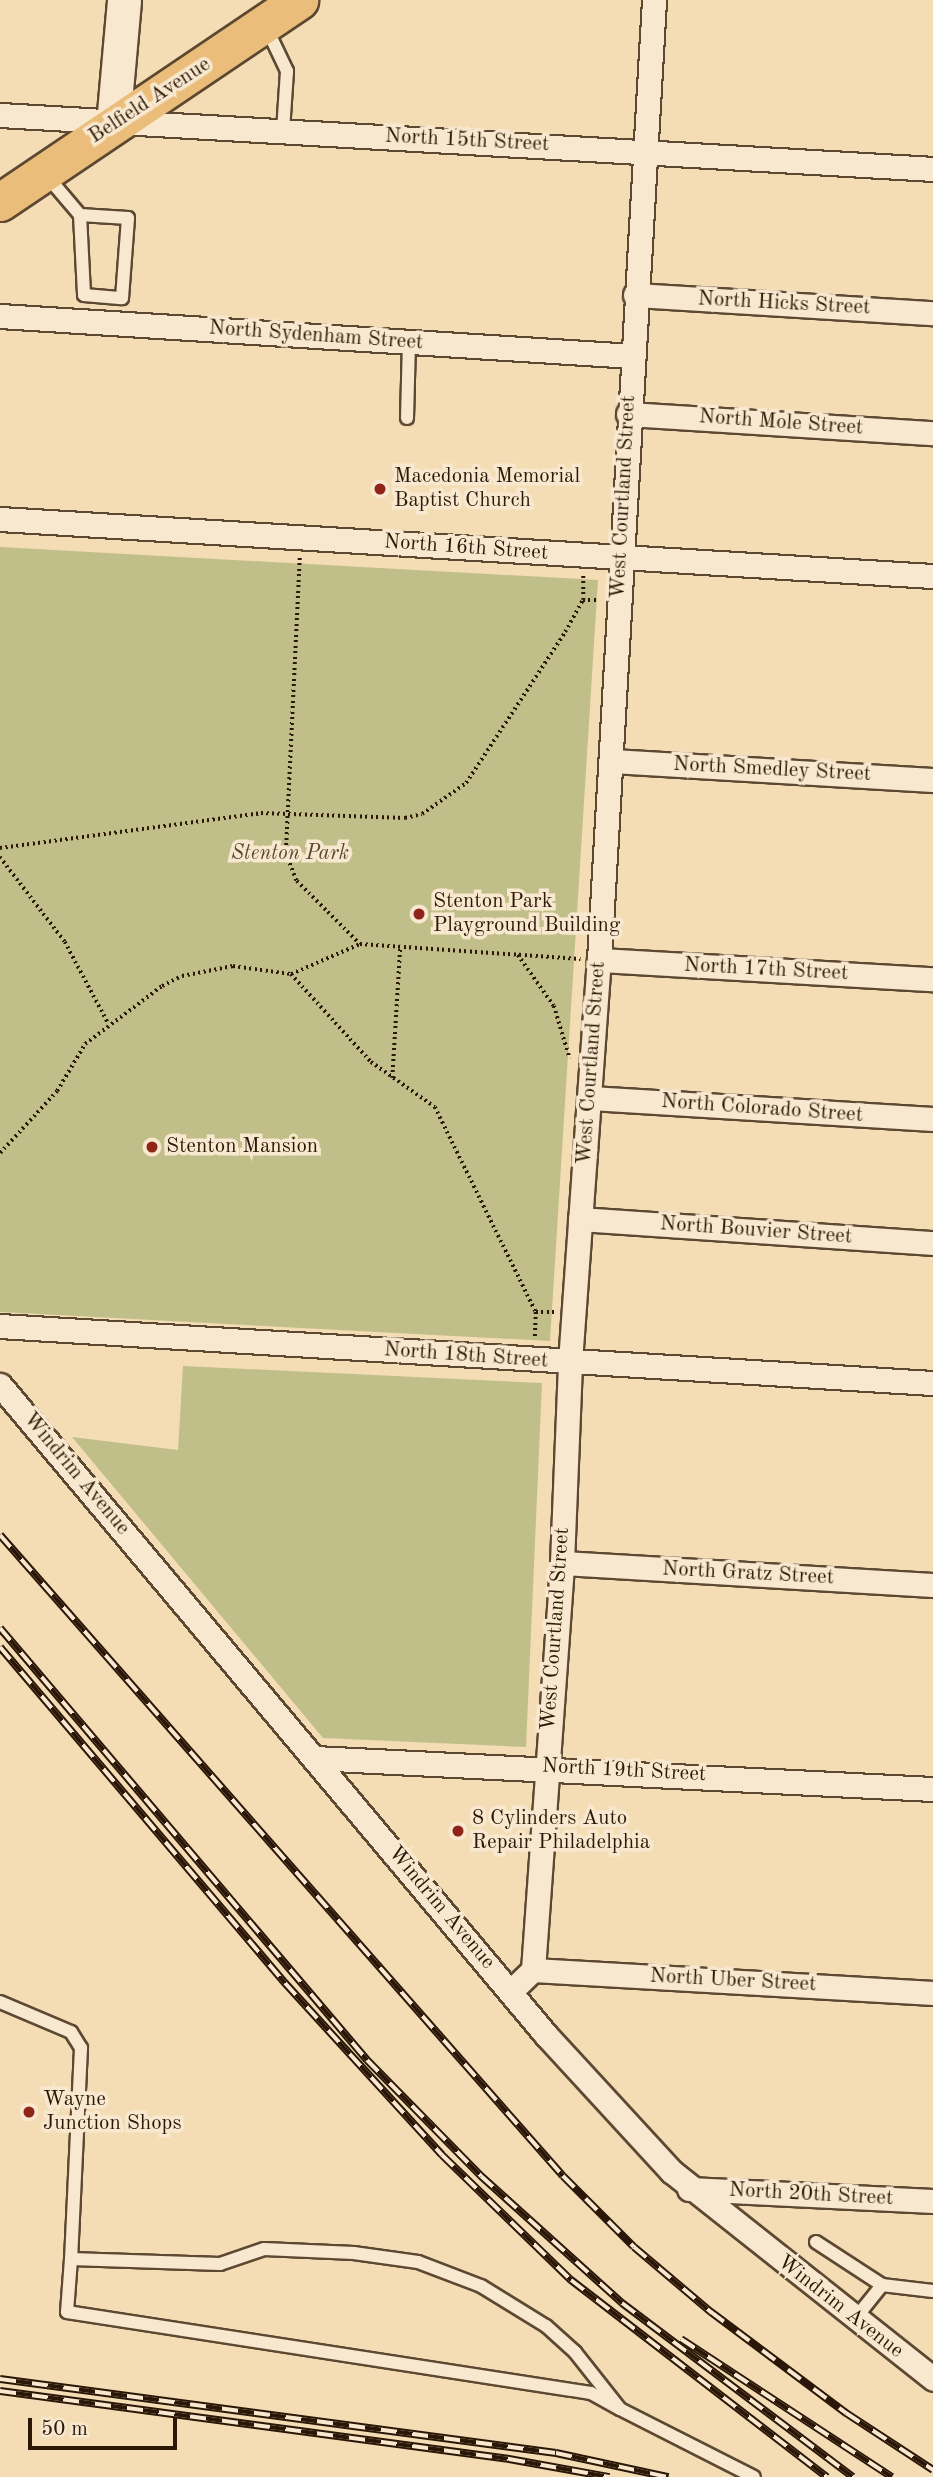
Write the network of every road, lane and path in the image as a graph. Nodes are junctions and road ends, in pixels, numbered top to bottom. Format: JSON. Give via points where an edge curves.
{"nodes":[{"id":1,"x":124,"y":0,"type":"edge"},
{"id":2,"x":299,"y":0,"type":"edge"},
{"id":3,"x":654,"y":0,"type":"edge"},
{"id":4,"x":265,"y":24,"type":"junction"},
{"id":5,"x":0,"y":116,"type":"edge"},
{"id":6,"x":113,"y":124,"type":"junction"},
{"id":7,"x":283,"y":131,"type":"junction"},
{"id":8,"x":645,"y":152,"type":"junction"},
{"id":9,"x":933,"y":169,"type":"edge"},
{"id":10,"x":43,"y":172,"type":"junction"},
{"id":11,"x":0,"y":202,"type":"edge"},
{"id":12,"x":80,"y":215,"type":"junction"},
{"id":13,"x":635,"y":295,"type":"junction"},
{"id":14,"x":933,"y":313,"type":"edge"},
{"id":15,"x":0,"y":316,"type":"edge"},
{"id":16,"x":409,"y":341,"type":"junction"},
{"id":17,"x":632,"y":356,"type":"junction"},
{"id":18,"x":628,"y":414,"type":"junction"},
{"id":19,"x":407,"y":418,"type":"dead end"},
{"id":20,"x":933,"y":433,"type":"edge"},
{"id":21,"x":0,"y":519,"type":"edge"},
{"id":22,"x":302,"y":538,"type":"junction"},
{"id":23,"x":583,"y":556,"type":"junction"},
{"id":24,"x":620,"y":558,"type":"junction"},
{"id":25,"x":933,"y":576,"type":"edge"},
{"id":26,"x":611,"y":761,"type":"junction"},
{"id":27,"x":933,"y":780,"type":"edge"},
{"id":28,"x":286,"y":812,"type":"junction"},
{"id":29,"x":0,"y":848,"type":"edge"},
{"id":30,"x":0,"y":857,"type":"edge"},
{"id":31,"x":360,"y":944,"type":"junction"},
{"id":32,"x":400,"y":946,"type":"junction"},
{"id":33,"x":517,"y":955,"type":"junction"},
{"id":34,"x":599,"y":960,"type":"junction"},
{"id":35,"x":291,"y":974,"type":"junction"},
{"id":36,"x":933,"y":979,"type":"edge"},
{"id":37,"x":108,"y":1023,"type":"junction"},
{"id":38,"x":392,"y":1078,"type":"junction"},
{"id":39,"x":590,"y":1098,"type":"junction"},
{"id":40,"x":933,"y":1119,"type":"edge"},
{"id":41,"x":0,"y":1153,"type":"edge"},
{"id":42,"x":580,"y":1219,"type":"junction"},
{"id":43,"x":933,"y":1242,"type":"edge"},
{"id":44,"x":0,"y":1326,"type":"edge"},
{"id":45,"x":534,"y":1360,"type":"junction"},
{"id":46,"x":570,"y":1363,"type":"junction"},
{"id":47,"x":933,"y":1383,"type":"edge"},
{"id":48,"x":0,"y":1385,"type":"edge"},
{"id":49,"x":562,"y":1563,"type":"junction"},
{"id":50,"x":933,"y":1585,"type":"edge"},
{"id":51,"x":314,"y":1758,"type":"junction"},
{"id":52,"x":546,"y":1767,"type":"junction"},
{"id":53,"x":933,"y":1789,"type":"edge"},
{"id":54,"x":533,"y":1970,"type":"junction"},
{"id":55,"x":511,"y":1991,"type":"junction"},
{"id":56,"x":933,"y":1993,"type":"edge"},
{"id":57,"x":0,"y":2002,"type":"edge"},
{"id":58,"x":689,"y":2189,"type":"junction"},
{"id":59,"x":933,"y":2201,"type":"edge"},
{"id":60,"x":817,"y":2242,"type":"dead end"},
{"id":61,"x":71,"y":2259,"type":"junction"},
{"id":62,"x":882,"y":2285,"type":"junction"},
{"id":63,"x":933,"y":2291,"type":"edge"},
{"id":64,"x":854,"y":2320,"type":"junction"},
{"id":65,"x":933,"y":2379,"type":"edge"},
{"id":66,"x":620,"y":2409,"type":"junction"},
{"id":67,"x":754,"y":2477,"type":"edge"}],
"edges":[{"from":1,"to":6,"type":"street"},
{"from":2,"to":4,"type":"main road","name":"Belfield Avenue"},
{"from":3,"to":8,"type":"street","name":"West Courtland Street"},
{"from":4,"to":6,"type":"main road","name":"Belfield Avenue"},
{"from":4,"to":7,"type":"lane","via":[[287,71]]},
{"from":5,"to":6,"type":"street","name":"North 15th Street"},
{"from":6,"to":7,"type":"street","name":"North 15th Street"},
{"from":6,"to":10,"type":"main road","name":"Belfield Avenue"},
{"from":7,"to":8,"type":"street","name":"North 15th Street"},
{"from":8,"to":9,"type":"street","name":"North 15th Street"},
{"from":8,"to":13,"type":"street","name":"West Courtland Street"},
{"from":10,"to":11,"type":"main road","name":"Belfield Avenue"},
{"from":10,"to":12,"type":"lane"},
{"from":12,"to":12,"type":"lane","via":[[84,295],[122,298],[128,218]]},
{"from":13,"to":14,"type":"street","name":"North Hicks Street"},
{"from":13,"to":17,"type":"street","name":"West Courtland Street"},
{"from":15,"to":16,"type":"street","name":"North Sydenham Street"},
{"from":16,"to":17,"type":"street","name":"North Sydenham Street"},
{"from":16,"to":19,"type":"lane"},
{"from":17,"to":18,"type":"street","name":"West Courtland Street"},
{"from":18,"to":20,"type":"street","name":"North Mole Street"},
{"from":18,"to":24,"type":"street","name":"West Courtland Street"},
{"from":21,"to":22,"type":"street","name":"North 16th Street"},
{"from":22,"to":23,"type":"street","name":"North 16th Street"},
{"from":22,"to":28,"type":"path"},
{"from":23,"to":24,"type":"street","name":"North 16th Street"},
{"from":23,"to":28,"type":"path","via":[[583,600],[466,783],[422,814],[405,818]]},
{"from":24,"to":25,"type":"street","name":"North 16th Street"},
{"from":24,"to":26,"type":"street","name":"West Courtland Street"},
{"from":26,"to":27,"type":"street","name":"North Smedley Street"},
{"from":26,"to":34,"type":"street","name":"West Courtland Street"},
{"from":28,"to":29,"type":"path"},
{"from":28,"to":31,"type":"path","via":[[289,867]]},
{"from":30,"to":37,"type":"path","via":[[65,942]]},
{"from":31,"to":32,"type":"path"},
{"from":31,"to":35,"type":"path"},
{"from":32,"to":33,"type":"path"},
{"from":32,"to":38,"type":"path"},
{"from":33,"to":34,"type":"path"},
{"from":33,"to":39,"type":"path","via":[[554,1006],[568,1054]]},
{"from":34,"to":36,"type":"street","name":"North 17th Street"},
{"from":34,"to":39,"type":"street","name":"West Courtland Street"},
{"from":35,"to":37,"type":"path","via":[[233,966],[182,976]]},
{"from":35,"to":38,"type":"path","via":[[371,1062]]},
{"from":37,"to":41,"type":"path","via":[[85,1044],[57,1091]]},
{"from":38,"to":45,"type":"path","via":[[435,1107],[444,1122],[536,1312]]},
{"from":39,"to":40,"type":"street","name":"North Colorado Street"},
{"from":39,"to":42,"type":"street","name":"West Courtland Street"},
{"from":42,"to":43,"type":"street","name":"North Bouvier Street"},
{"from":42,"to":46,"type":"street","name":"West Courtland Street"},
{"from":44,"to":45,"type":"street","name":"North 18th Street"},
{"from":45,"to":46,"type":"street","name":"North 18th Street"},
{"from":46,"to":47,"type":"street","name":"North 18th Street"},
{"from":46,"to":49,"type":"street","name":"West Courtland Street"},
{"from":48,"to":51,"type":"street","name":"Windrim Avenue"},
{"from":49,"to":50,"type":"street","name":"North Gratz Street"},
{"from":49,"to":52,"type":"street","name":"West Courtland Street"},
{"from":51,"to":52,"type":"street","name":"North 19th Street"},
{"from":51,"to":55,"type":"street","name":"Windrim Avenue"},
{"from":52,"to":53,"type":"street","name":"North 19th Street"},
{"from":52,"to":54,"type":"street","name":"West Courtland Street"},
{"from":54,"to":55,"type":"street"},
{"from":54,"to":56,"type":"street","name":"North Uber Street"},
{"from":55,"to":58,"type":"street","name":"Windrim Avenue"},
{"from":57,"to":61,"type":"lane","via":[[71,2032],[81,2048]]},
{"from":58,"to":59,"type":"street","name":"North 20th Street"},
{"from":58,"to":64,"type":"street","name":"Windrim Avenue"},
{"from":60,"to":62,"type":"lane"},
{"from":61,"to":66,"type":"lane","via":[[220,2264],[264,2249],[354,2253],[418,2262],[481,2286],[546,2326],[575,2352]]},
{"from":61,"to":66,"type":"lane","via":[[68,2312],[591,2393]]},
{"from":62,"to":63,"type":"lane"},
{"from":62,"to":64,"type":"lane"},
{"from":64,"to":65,"type":"street","name":"Windrim Avenue"},
{"from":66,"to":67,"type":"lane"}]}
